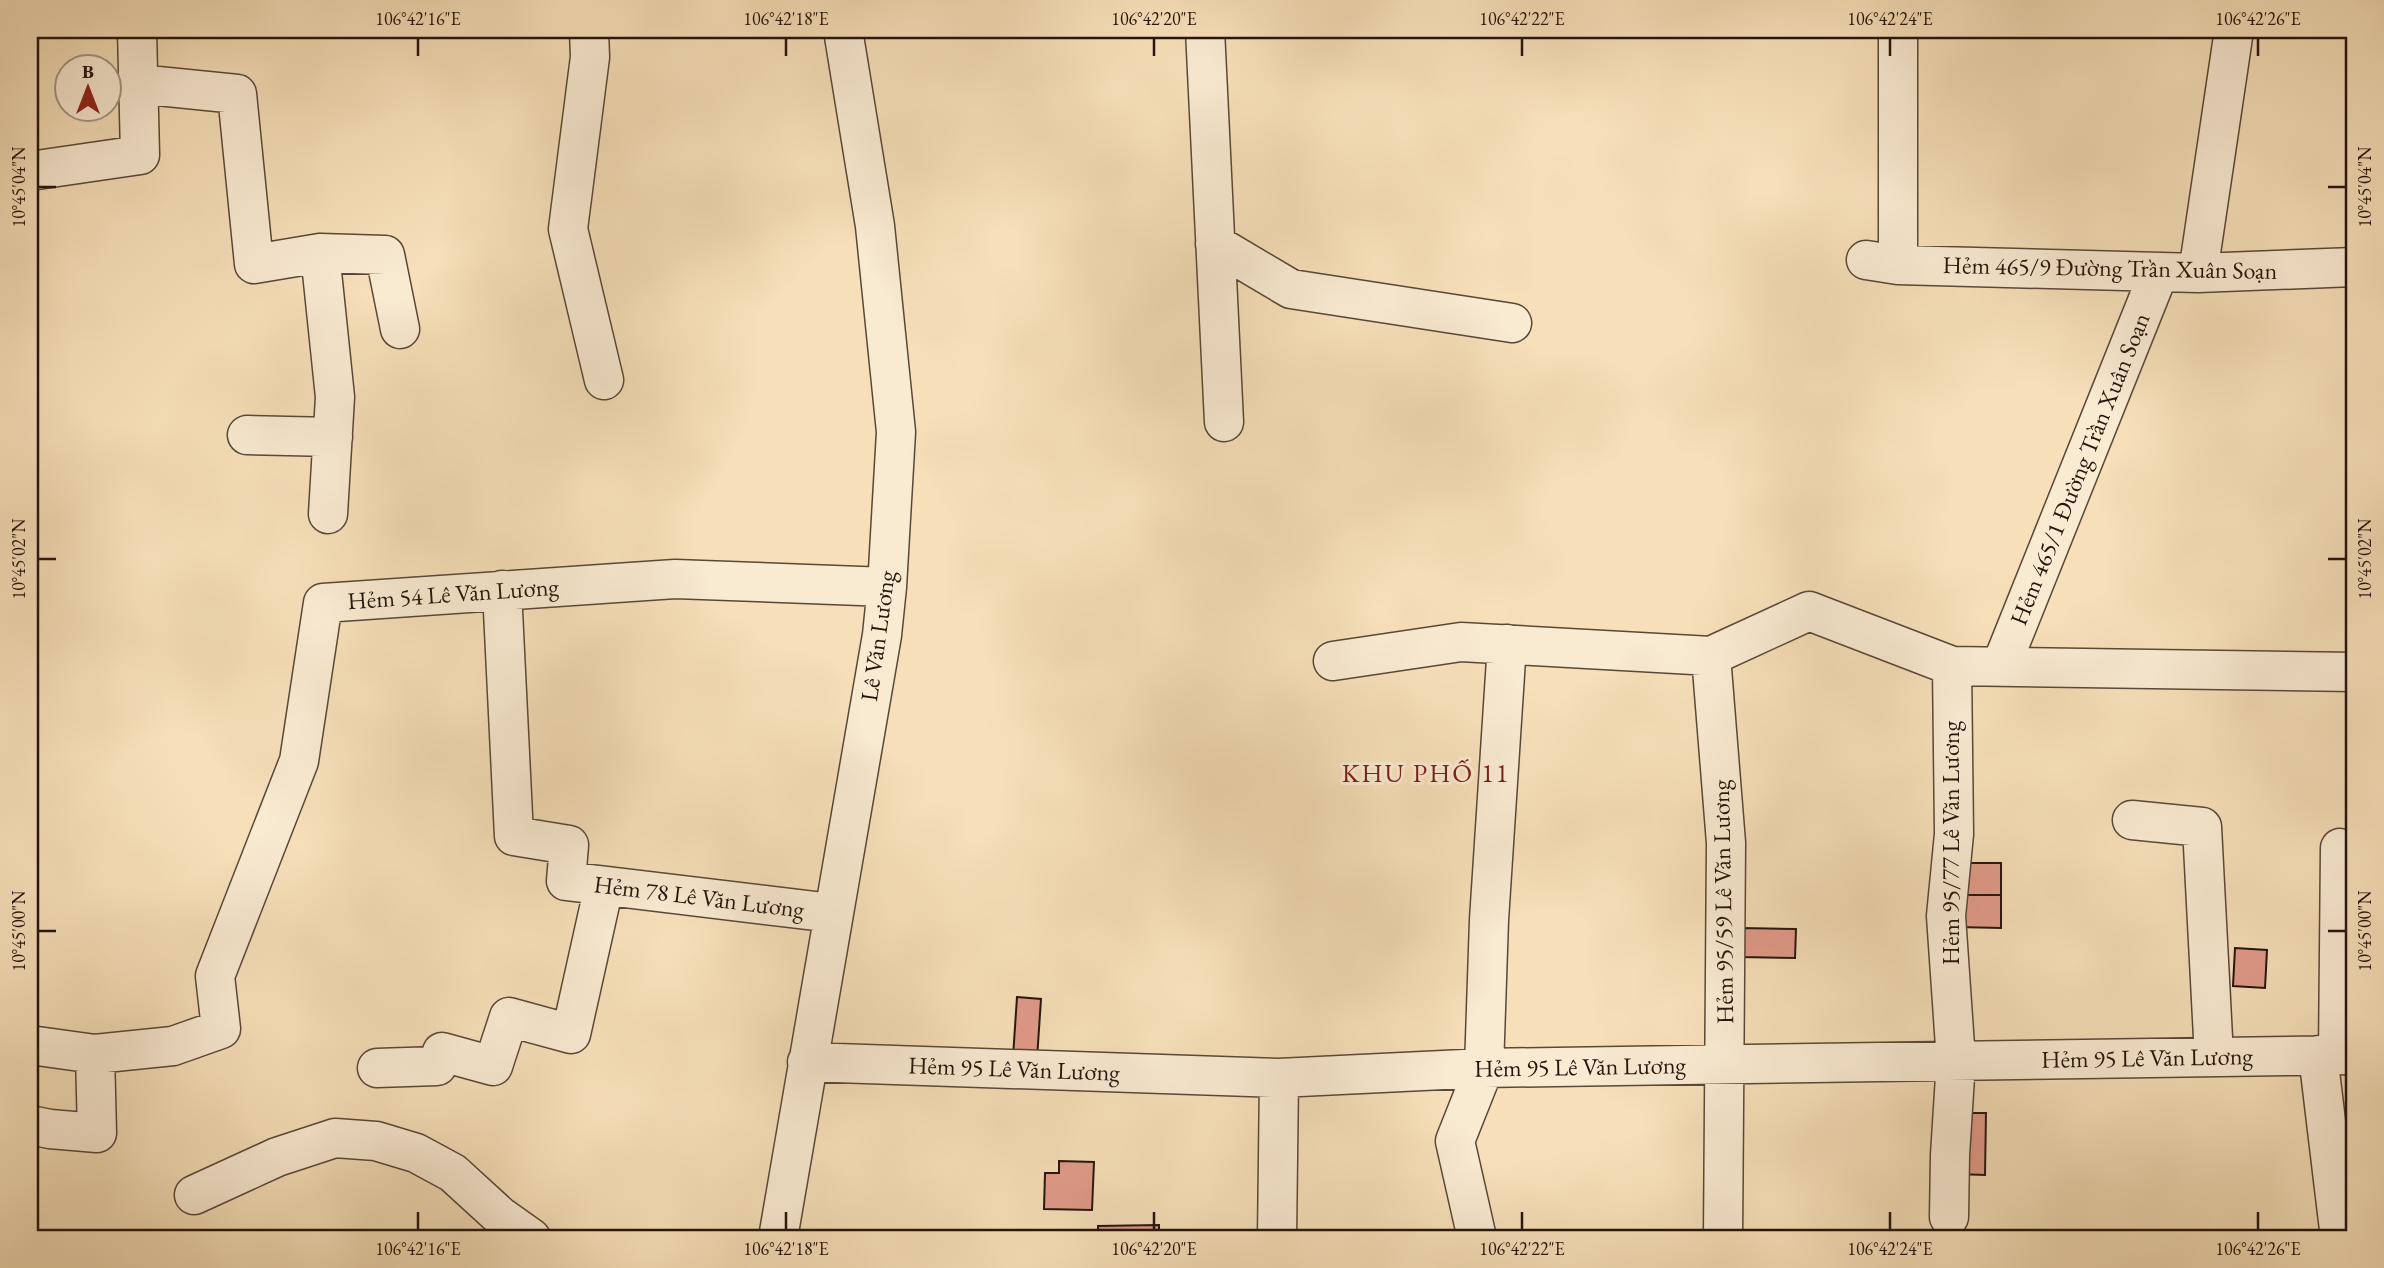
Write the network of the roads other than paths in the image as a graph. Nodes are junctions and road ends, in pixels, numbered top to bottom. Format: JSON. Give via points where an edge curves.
{"nodes":[{"id":1,"x":137,"y":30,"type":"edge"},
{"id":2,"x":589,"y":30,"type":"edge"},
{"id":3,"x":843,"y":30,"type":"edge"},
{"id":4,"x":1205,"y":30,"type":"edge"},
{"id":5,"x":1898,"y":30,"type":"edge"},
{"id":6,"x":2234,"y":30,"type":"edge"},
{"id":7,"x":138,"y":84,"type":"junction"},
{"id":8,"x":30,"y":172,"type":"edge"},
{"id":9,"x":1215,"y":244,"type":"junction"},
{"id":10,"x":320,"y":253,"type":"junction"},
{"id":11,"x":2354,"y":267,"type":"edge"},
{"id":12,"x":2159,"y":272,"type":"junction"},
{"id":13,"x":2198,"y":273,"type":"junction"},
{"id":14,"x":1512,"y":323,"type":"dead end"},
{"id":15,"x":400,"y":329,"type":"dead end"},
{"id":16,"x":604,"y":380,"type":"dead end"},
{"id":17,"x":1224,"y":422,"type":"dead end"},
{"id":18,"x":247,"y":435,"type":"dead end"},
{"id":19,"x":333,"y":437,"type":"junction"},
{"id":20,"x":328,"y":514,"type":"dead end"},
{"id":21,"x":887,"y":587,"type":"junction"},
{"id":22,"x":502,"y":590,"type":"junction"},
{"id":23,"x":1507,"y":644,"type":"junction"},
{"id":24,"x":1711,"y":656,"type":"junction"},
{"id":25,"x":1333,"y":661,"type":"dead end"},
{"id":26,"x":1952,"y":666,"type":"junction"},
{"id":27,"x":2001,"y":666,"type":"junction"},
{"id":28,"x":2354,"y":672,"type":"edge"},
{"id":29,"x":2132,"y":820,"type":"dead end"},
{"id":30,"x":2340,"y":848,"type":"dead end"},
{"id":31,"x":604,"y":886,"type":"junction"},
{"id":32,"x":832,"y":914,"type":"junction"},
{"id":33,"x":30,"y":1045,"type":"edge"},
{"id":34,"x":95,"y":1054,"type":"junction"},
{"id":35,"x":2337,"y":1055,"type":"edge"},
{"id":36,"x":2214,"y":1057,"type":"junction"},
{"id":37,"x":1956,"y":1061,"type":"junction"},
{"id":38,"x":807,"y":1062,"type":"junction"},
{"id":39,"x":1725,"y":1064,"type":"junction"},
{"id":40,"x":377,"y":1068,"type":"dead end"},
{"id":41,"x":1484,"y":1068,"type":"junction"},
{"id":42,"x":1279,"y":1078,"type":"junction"},
{"id":43,"x":30,"y":1125,"type":"edge"},
{"id":44,"x":194,"y":1195,"type":"dead end"},
{"id":45,"x":1949,"y":1217,"type":"dead end"},
{"id":46,"x":531,"y":1238,"type":"edge"},
{"id":47,"x":778,"y":1238,"type":"edge"},
{"id":48,"x":1277,"y":1238,"type":"edge"},
{"id":49,"x":1477,"y":1238,"type":"edge"},
{"id":50,"x":1723,"y":1238,"type":"edge"},
{"id":51,"x":2340,"y":1238,"type":"edge"}],
"edges":[{"from":1,"to":7,"type":"street"},
{"from":2,"to":16,"type":"street","via":[[590,57],[568,229]]},
{"from":3,"to":21,"type":"street","name":"Lê Văn Lương","via":[[875,226],[896,432]]},
{"from":4,"to":9,"type":"street"},
{"from":5,"to":12,"type":"street","name":"Hẻm 465/9 Đường Trần Xuân Soạn","via":[[1882,263]]},
{"from":6,"to":13,"type":"street"},
{"from":7,"to":8,"type":"street","via":[[140,155]]},
{"from":7,"to":10,"type":"street","via":[[237,94],[254,264]]},
{"from":9,"to":14,"type":"street","via":[[1291,289]]},
{"from":9,"to":17,"type":"street"},
{"from":10,"to":15,"type":"street","via":[[385,255]]},
{"from":10,"to":19,"type":"street","via":[[335,397]]},
{"from":11,"to":13,"type":"street","name":"Hẻm 465/9 Đường Trần Xuân Soạn"},
{"from":12,"to":13,"type":"street","name":"Hẻm 465/9 Đường Trần Xuân Soạn"},
{"from":12,"to":27,"type":"street","name":"Hẻm 465/1 Đường Trần Xuân Soạn"},
{"from":18,"to":19,"type":"street"},
{"from":19,"to":20,"type":"street"},
{"from":21,"to":22,"type":"street","name":"Hẻm 54 Lê Văn Lương","via":[[674,579]]},
{"from":21,"to":32,"type":"street","name":"Lê Văn Lương"},
{"from":22,"to":31,"type":"street","name":"Hẻm 78 Lê Văn Lương","via":[[514,836],[569,845],[566,881]]},
{"from":22,"to":34,"type":"street","name":"Hẻm 54 Lê Văn Lương","via":[[323,603],[299,761],[215,976],[221,1029],[173,1046]]},
{"from":23,"to":24,"type":"street"},
{"from":23,"to":25,"type":"street","via":[[1461,642]]},
{"from":23,"to":41,"type":"street"},
{"from":24,"to":26,"type":"street","via":[[1809,611]]},
{"from":24,"to":39,"type":"street","name":"Hẻm 95/59 Lê Văn Lương","via":[[1726,843]]},
{"from":26,"to":27,"type":"street"},
{"from":26,"to":37,"type":"street","name":"Hẻm 95/77 Lê Văn Lương","via":[[1954,834],[1946,916]]},
{"from":27,"to":28,"type":"street"},
{"from":29,"to":36,"type":"street","via":[[2202,827]]},
{"from":30,"to":35,"type":"street"},
{"from":31,"to":32,"type":"street","name":"Hẻm 78 Lê Văn Lương"},
{"from":31,"to":40,"type":"street","via":[[571,1034],[509,1017],[493,1066],[442,1052],[437,1066]]},
{"from":32,"to":38,"type":"street","name":"Lê Văn Lương"},
{"from":33,"to":34,"type":"street","name":"Hẻm 54 Lê Văn Lương"},
{"from":34,"to":43,"type":"street","via":[[97,1133]]},
{"from":35,"to":36,"type":"street","name":"Hẻm 95 Lê Văn Lương"},
{"from":35,"to":51,"type":"street"},
{"from":36,"to":37,"type":"street","name":"Hẻm 95 Lê Văn Lương"},
{"from":37,"to":39,"type":"street","name":"Hẻm 95 Lê Văn Lương"},
{"from":37,"to":45,"type":"street","name":"Hẻm 95/77 Lê Văn Lương"},
{"from":38,"to":42,"type":"street","name":"Hẻm 95 Lê Văn Lương"},
{"from":38,"to":47,"type":"street","name":"Lê Văn Lương"},
{"from":39,"to":41,"type":"street","name":"Hẻm 95 Lê Văn Lương"},
{"from":39,"to":50,"type":"street","name":"Hẻm 95/59 Lê Văn Lương"},
{"from":41,"to":42,"type":"street","name":"Hẻm 95 Lê Văn Lương"},
{"from":41,"to":49,"type":"street","via":[[1455,1141]]},
{"from":42,"to":48,"type":"street"},
{"from":44,"to":46,"type":"street","via":[[277,1157],[335,1138],[376,1141],[416,1153],[453,1173]]}]}
